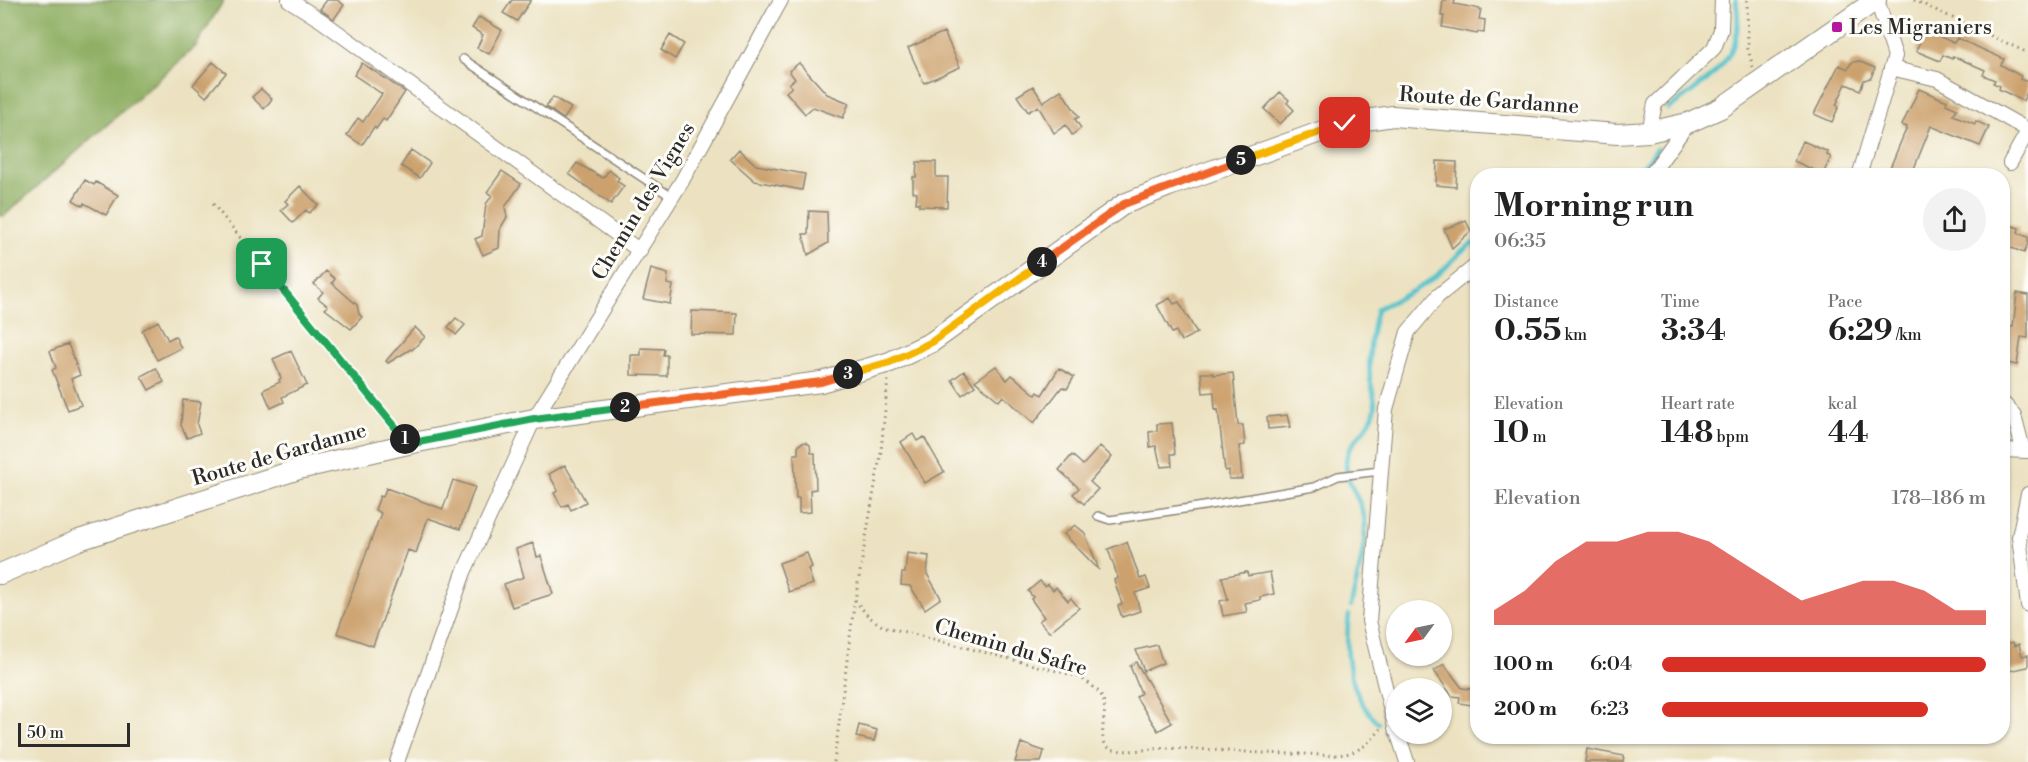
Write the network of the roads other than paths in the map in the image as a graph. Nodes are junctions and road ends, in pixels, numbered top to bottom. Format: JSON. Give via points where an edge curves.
{"nodes":[{"id":1,"x":290,"y":0,"type":"edge"},
{"id":2,"x":781,"y":0,"type":"edge"},
{"id":3,"x":1722,"y":0,"type":"edge"},
{"id":4,"x":1876,"y":0,"type":"edge"},
{"id":5,"x":463,"y":59,"type":"dead end"},
{"id":6,"x":1891,"y":68,"type":"junction"},
{"id":7,"x":1688,"y":123,"type":"junction"},
{"id":8,"x":2028,"y":131,"type":"edge"},
{"id":9,"x":1649,"y":132,"type":"junction"},
{"id":10,"x":2010,"y":163,"type":"dead end"},
{"id":11,"x":1656,"y":168,"type":"edge"},
{"id":12,"x":1861,"y":168,"type":"edge"},
{"id":13,"x":672,"y":197,"type":"junction"},
{"id":14,"x":639,"y":251,"type":"junction"},
{"id":15,"x":1470,"y":270,"type":"edge"},
{"id":16,"x":2010,"y":411,"type":"edge"},
{"id":17,"x":534,"y":419,"type":"junction"},
{"id":18,"x":2025,"y":450,"type":"edge"},
{"id":19,"x":1380,"y":471,"type":"junction"},
{"id":20,"x":2028,"y":494,"type":"edge"},
{"id":21,"x":1098,"y":516,"type":"dead end"},
{"id":22,"x":0,"y":574,"type":"edge"},
{"id":23,"x":2028,"y":605,"type":"edge"},
{"id":24,"x":1386,"y":691,"type":"edge"},
{"id":25,"x":1401,"y":744,"type":"edge"},
{"id":26,"x":397,"y":762,"type":"edge"},
{"id":27,"x":1407,"y":762,"type":"edge"}],
"edges":[{"from":1,"to":14,"type":"street"},
{"from":2,"to":13,"type":"street","name":"Chemin des Vignes"},
{"from":3,"to":9,"type":"street","via":[[1721,30],[1714,48],[1655,104]]},
{"from":4,"to":6,"type":"street","via":[[1895,56]]},
{"from":4,"to":7,"type":"street","name":"Route de Gardanne","via":[[1721,108]]},
{"from":5,"to":13,"type":"lane"},
{"from":6,"to":8,"type":"street","via":[[1937,79]]},
{"from":6,"to":12,"type":"street"},
{"from":7,"to":9,"type":"street","name":"Route de Gardanne"},
{"from":7,"to":11,"type":"street"},
{"from":8,"to":10,"type":"street"},
{"from":9,"to":17,"type":"street","name":"Route de Gardanne","via":[[1617,134],[1393,116],[1345,123],[1124,204],[932,342],[890,362],[821,382]]},
{"from":13,"to":14,"type":"street","name":"Chemin des Vignes"},
{"from":14,"to":17,"type":"street","name":"Chemin des Vignes"},
{"from":15,"to":19,"type":"street","via":[[1438,296],[1408,332],[1386,408]]},
{"from":16,"to":18,"type":"street"},
{"from":17,"to":22,"type":"street","name":"Route de Gardanne","via":[[277,476],[79,540]]},
{"from":17,"to":26,"type":"street","name":"Chemin des Vignes","via":[[464,572]]},
{"from":19,"to":21,"type":"lane","via":[[1338,476],[1314,487],[1196,508],[1110,520]]},
{"from":19,"to":24,"type":"street","via":[[1369,621]]},
{"from":20,"to":23,"type":"street","via":[[2019,537]]},
{"from":25,"to":27,"type":"street"}]}
